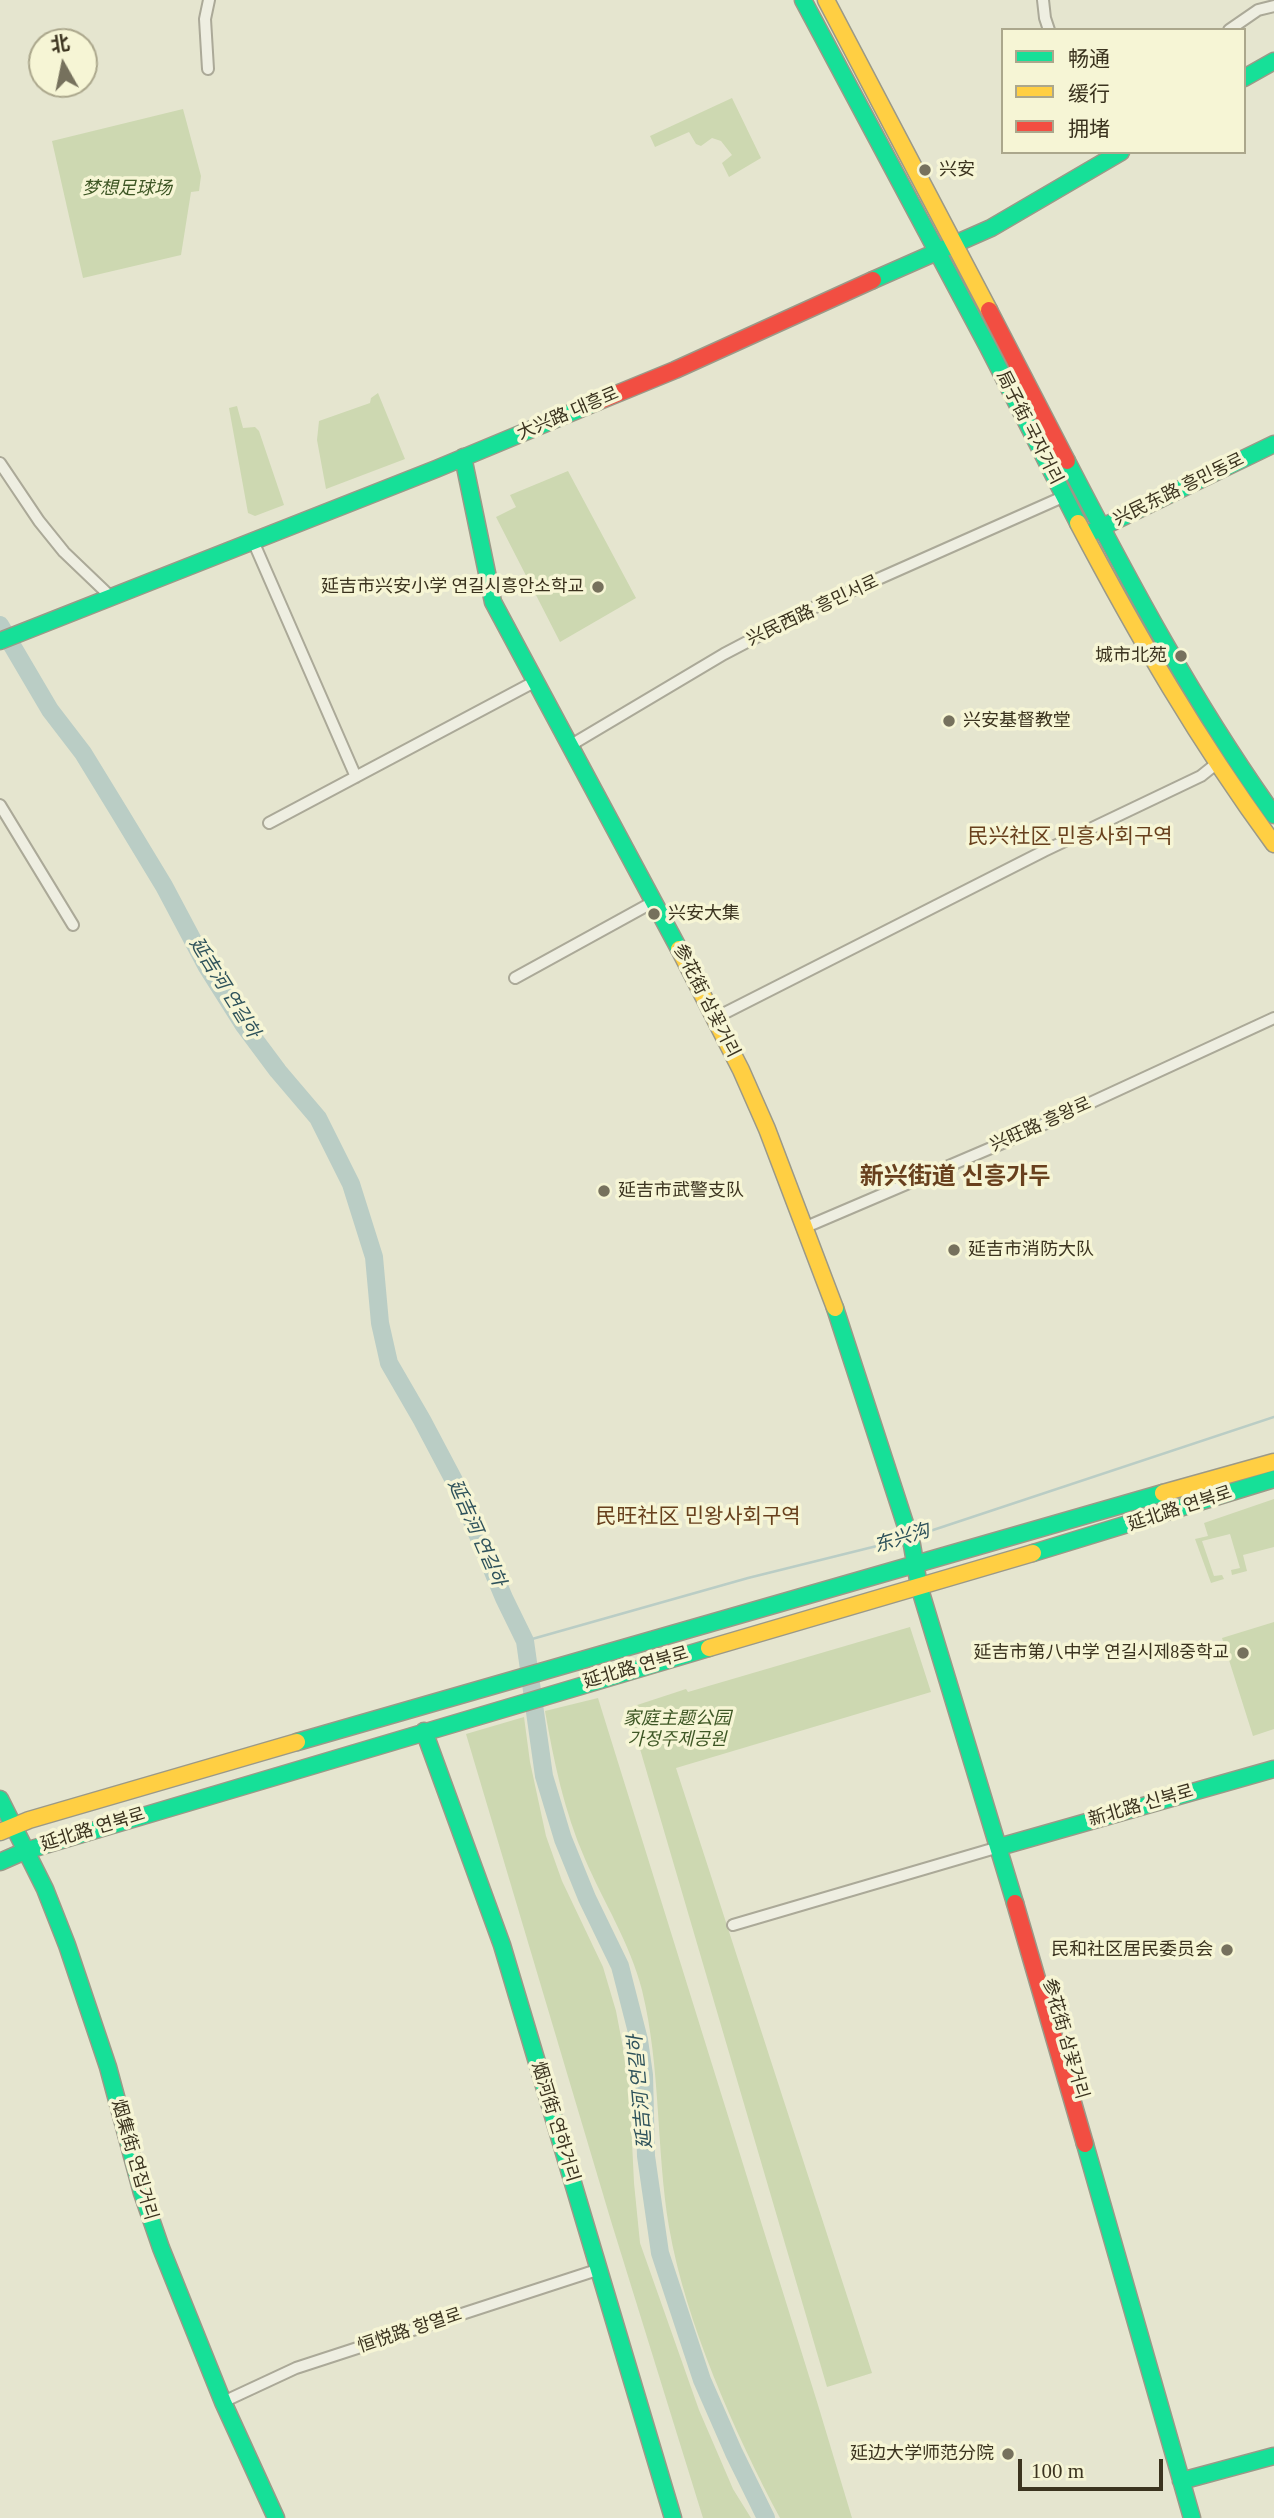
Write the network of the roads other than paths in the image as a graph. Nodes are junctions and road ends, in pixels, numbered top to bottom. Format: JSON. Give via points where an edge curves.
{"nodes":[{"id":1,"x":209,"y":0,"type":"edge"},
{"id":2,"x":803,"y":0,"type":"edge"},
{"id":3,"x":826,"y":0,"type":"edge"},
{"id":4,"x":1043,"y":0,"type":"edge"},
{"id":5,"x":1249,"y":0,"type":"edge"},
{"id":6,"x":1274,"y":6,"type":"edge"},
{"id":7,"x":1255,"y":12,"type":"junction"},
{"id":8,"x":1048,"y":28,"type":"edge"},
{"id":9,"x":1232,"y":28,"type":"edge"},
{"id":10,"x":1274,"y":61,"type":"edge"},
{"id":11,"x":208,"y":69,"type":"dead end"},
{"id":12,"x":1246,"y":77,"type":"edge"},
{"id":13,"x":1118,"y":154,"type":"edge"},
{"id":14,"x":957,"y":246,"type":"junction"},
{"id":15,"x":940,"y":254,"type":"junction"},
{"id":16,"x":1274,"y":444,"type":"edge"},
{"id":17,"x":463,"y":457,"type":"junction"},
{"id":18,"x":0,"y":463,"type":"edge"},
{"id":19,"x":1065,"y":496,"type":"junction"},
{"id":20,"x":1101,"y":528,"type":"junction"},
{"id":21,"x":1085,"y":535,"type":"junction"},
{"id":22,"x":253,"y":541,"type":"junction"},
{"id":23,"x":110,"y":596,"type":"junction"},
{"id":24,"x":0,"y":641,"type":"edge"},
{"id":25,"x":536,"y":681,"type":"junction"},
{"id":26,"x":571,"y":745,"type":"junction"},
{"id":27,"x":1216,"y":764,"type":"junction"},
{"id":28,"x":356,"y":777,"type":"junction"},
{"id":29,"x":0,"y":805,"type":"edge"},
{"id":30,"x":1274,"y":814,"type":"edge"},
{"id":31,"x":269,"y":823,"type":"dead end"},
{"id":32,"x":1274,"y":844,"type":"edge"},
{"id":33,"x":655,"y":901,"type":"junction"},
{"id":34,"x":73,"y":925,"type":"dead end"},
{"id":35,"x":516,"y":978,"type":"dead end"},
{"id":36,"x":715,"y":1018,"type":"junction"},
{"id":37,"x":1274,"y":1018,"type":"edge"},
{"id":38,"x":806,"y":1227,"type":"junction"},
{"id":39,"x":1274,"y":1462,"type":"edge"},
{"id":40,"x":1274,"y":1479,"type":"edge"},
{"id":41,"x":916,"y":1562,"type":"junction"},
{"id":42,"x":923,"y":1585,"type":"junction"},
{"id":43,"x":424,"y":1731,"type":"junction"},
{"id":44,"x":1274,"y":1769,"type":"edge"},
{"id":45,"x":0,"y":1799,"type":"edge"},
{"id":46,"x":7,"y":1829,"type":"edge"},
{"id":47,"x":1004,"y":1845,"type":"junction"},
{"id":48,"x":25,"y":1851,"type":"junction"},
{"id":49,"x":0,"y":1862,"type":"edge"},
{"id":50,"x":733,"y":1925,"type":"dead end"},
{"id":51,"x":600,"y":2269,"type":"junction"},
{"id":52,"x":223,"y":2402,"type":"junction"},
{"id":53,"x":1274,"y":2456,"type":"edge"},
{"id":54,"x":1186,"y":2479,"type":"junction"},
{"id":55,"x":276,"y":2518,"type":"edge"},
{"id":56,"x":673,"y":2518,"type":"edge"},
{"id":57,"x":1192,"y":2518,"type":"edge"},
{"id":58,"x":1203,"y":2518,"type":"edge"}],
"edges":[{"from":1,"to":11,"type":"street","via":[[205,19]]},
{"from":2,"to":15,"type":"main road","name":"局子街 국자거리"},
{"from":3,"to":14,"type":"main road","name":"局子街 국자거리"},
{"from":4,"to":8,"type":"street"},
{"from":5,"to":7,"type":"street"},
{"from":6,"to":7,"type":"street"},
{"from":7,"to":9,"type":"street"},
{"from":10,"to":12,"type":"main road"},
{"from":13,"to":14,"type":"main road","name":"大兴路 대흥로"},
{"from":14,"to":15,"type":"main road","name":"大兴路 대흥로"},
{"from":14,"to":20,"type":"main road","name":"局子街 국자거리"},
{"from":15,"to":17,"type":"main road","name":"大兴路 대흥로"},
{"from":15,"to":19,"type":"main road","name":"局子街 국자거리"},
{"from":16,"to":20,"type":"main road","name":"兴民东路 흥민동로"},
{"from":17,"to":22,"type":"main road","name":"大兴路 대흥로"},
{"from":17,"to":25,"type":"main road","name":"参花街 삼꽃거리","via":[[488,586]]},
{"from":18,"to":23,"type":"street","via":[[64,552]]},
{"from":19,"to":21,"type":"main road","name":"局子街 국자거리"},
{"from":19,"to":26,"type":"street","name":"兴民西路 흥민서로","via":[[806,611]]},
{"from":20,"to":21,"type":"main road","name":"兴民东路 흥민동로"},
{"from":20,"to":30,"type":"main road","name":"局子街 국자거리","via":[[1214,730]]},
{"from":21,"to":27,"type":"main road","name":"局子街 국자거리","via":[[1165,683]]},
{"from":22,"to":23,"type":"main road","name":"大兴路 대흥로"},
{"from":22,"to":28,"type":"street"},
{"from":23,"to":24,"type":"main road","name":"大兴路 대흥로"},
{"from":25,"to":26,"type":"main road","name":"参花街 삼꽃거리"},
{"from":25,"to":28,"type":"street"},
{"from":26,"to":33,"type":"main road","name":"参花街 삼꽃거리"},
{"from":27,"to":32,"type":"main road","name":"局子街 국자거리"},
{"from":27,"to":36,"type":"street","via":[[1201,776]]},
{"from":28,"to":31,"type":"street"},
{"from":29,"to":34,"type":"street"},
{"from":33,"to":35,"type":"street"},
{"from":33,"to":36,"type":"main road","name":"参花街 삼꽃거리"},
{"from":36,"to":38,"type":"main road","name":"参花街 삼꽃거리"},
{"from":37,"to":38,"type":"street","name":"兴旺路 흥왕로","via":[[1012,1139]]},
{"from":38,"to":41,"type":"main road","name":"参花街 삼꽃거리"},
{"from":39,"to":41,"type":"main road","name":"延北路 연북로"},
{"from":40,"to":42,"type":"main road","name":"延北路 연북로"},
{"from":41,"to":42,"type":"main road","name":"参花街 삼꽃거리"},
{"from":41,"to":46,"type":"main road","name":"延北路 연북로"},
{"from":42,"to":43,"type":"main road","name":"延北路 연북로"},
{"from":42,"to":47,"type":"main road","name":"参花街 삼꽃거리"},
{"from":43,"to":48,"type":"main road","name":"延北路 연북로"},
{"from":43,"to":51,"type":"main road","name":"烟河街 연하거리","via":[[502,1945]]},
{"from":44,"to":47,"type":"main road","name":"新北路 신북로"},
{"from":45,"to":46,"type":"main road","name":"烟集街 연집거리"},
{"from":46,"to":48,"type":"main road","name":"烟集街 연집거리"},
{"from":47,"to":50,"type":"street"},
{"from":47,"to":54,"type":"main road","name":"参花街 삼꽃거리"},
{"from":48,"to":49,"type":"main road","name":"延北路 연북로"},
{"from":48,"to":52,"type":"main road","name":"烟集街 연집거리","via":[[67,1945],[108,2067],[142,2193]]},
{"from":51,"to":52,"type":"street","name":"恒悦路 항열로","via":[[296,2368]]},
{"from":51,"to":56,"type":"main road","name":"烟河街 연하거리"},
{"from":52,"to":55,"type":"main road","name":"烟集街 연집거리"},
{"from":53,"to":54,"type":"main road"},
{"from":54,"to":57,"type":"main road","name":"参花街 삼꽃거리"},
{"from":54,"to":58,"type":"main road","name":"参花街 삼꽃거리"}]}
